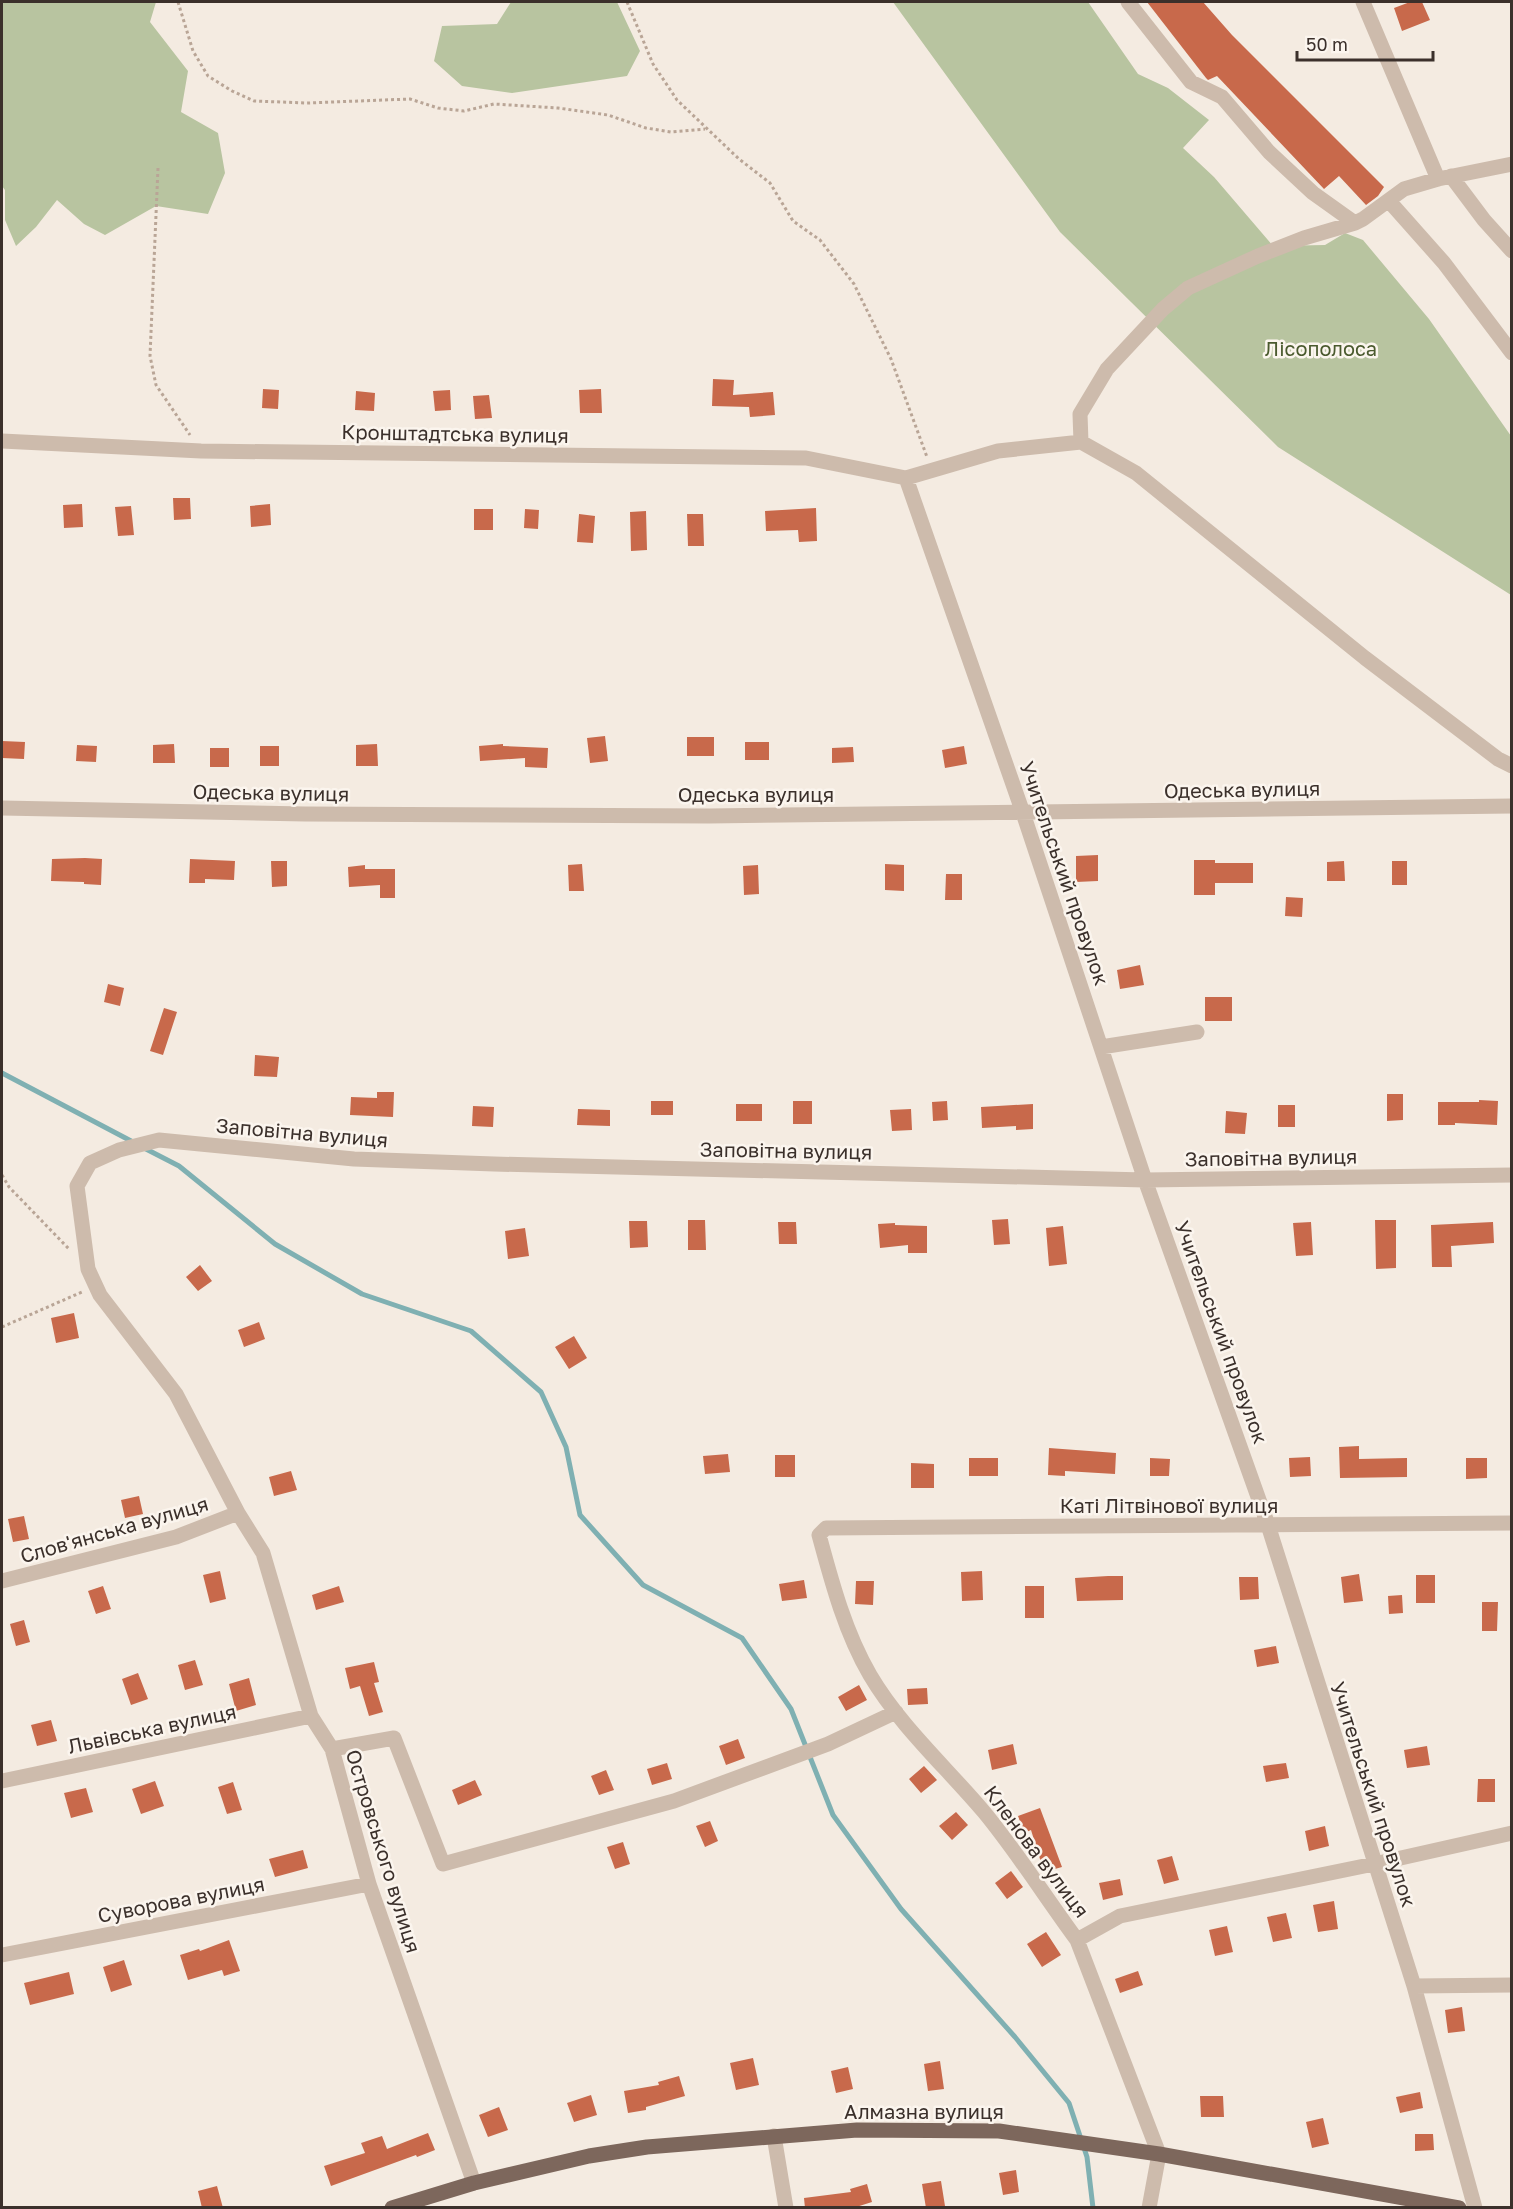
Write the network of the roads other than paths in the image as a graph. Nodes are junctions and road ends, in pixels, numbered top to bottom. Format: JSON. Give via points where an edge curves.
{"nodes":[{"id":1,"x":1128,"y":2,"type":"edge"},
{"id":2,"x":1363,"y":2,"type":"edge"},
{"id":3,"x":1512,"y":164,"type":"edge"},
{"id":4,"x":1444,"y":177,"type":"junction"},
{"id":5,"x":1389,"y":201,"type":"junction"},
{"id":6,"x":1355,"y":223,"type":"junction"},
{"id":7,"x":1512,"y":251,"type":"edge"},
{"id":8,"x":1512,"y":353,"type":"edge"},
{"id":9,"x":2,"y":441,"type":"edge"},
{"id":10,"x":1082,"y":442,"type":"junction"},
{"id":11,"x":906,"y":478,"type":"junction"},
{"id":12,"x":1512,"y":766,"type":"edge"},
{"id":13,"x":1512,"y":806,"type":"edge"},
{"id":14,"x":2,"y":808,"type":"edge"},
{"id":15,"x":1023,"y":813,"type":"junction"},
{"id":16,"x":1197,"y":1032,"type":"dead end"},
{"id":17,"x":1101,"y":1047,"type":"junction"},
{"id":18,"x":1512,"y":1175,"type":"edge"},
{"id":19,"x":1145,"y":1180,"type":"junction"},
{"id":20,"x":77,"y":1186,"type":"joint"},
{"id":21,"x":238,"y":1514,"type":"junction"},
{"id":22,"x":1512,"y":1523,"type":"edge"},
{"id":23,"x":1268,"y":1526,"type":"junction"},
{"id":24,"x":826,"y":1528,"type":"joint"},
{"id":25,"x":2,"y":1581,"type":"edge"},
{"id":26,"x":896,"y":1712,"type":"junction"},
{"id":27,"x":311,"y":1716,"type":"junction"},
{"id":28,"x":332,"y":1749,"type":"junction"},
{"id":29,"x":2,"y":1781,"type":"edge"},
{"id":30,"x":1512,"y":1833,"type":"edge"},
{"id":31,"x":1374,"y":1864,"type":"junction"},
{"id":32,"x":369,"y":1884,"type":"junction"},
{"id":33,"x":1077,"y":1940,"type":"junction"},
{"id":34,"x":2,"y":1955,"type":"edge"},
{"id":35,"x":1512,"y":1985,"type":"edge"},
{"id":36,"x":1414,"y":1986,"type":"junction"},
{"id":37,"x":774,"y":2136,"type":"junction"},
{"id":38,"x":1160,"y":2154,"type":"junction"},
{"id":39,"x":474,"y":2183,"type":"junction"},
{"id":40,"x":392,"y":2208,"type":"edge"},
{"id":41,"x":786,"y":2208,"type":"edge"},
{"id":42,"x":1149,"y":2208,"type":"edge"},
{"id":43,"x":1459,"y":2208,"type":"edge"},
{"id":44,"x":1475,"y":2208,"type":"edge"}],
"edges":[{"from":1,"to":6,"type":"street","via":[[1191,82],[1222,97],[1269,152],[1313,193]]},
{"from":2,"to":4,"type":"street"},
{"from":3,"to":4,"type":"street"},
{"from":4,"to":5,"type":"street","via":[[1404,189]]},
{"from":4,"to":7,"type":"street"},
{"from":5,"to":6,"type":"street"},
{"from":5,"to":8,"type":"street","via":[[1444,263]]},
{"from":6,"to":10,"type":"street","via":[[1295,241],[1188,288],[1107,369],[1080,414]]},
{"from":9,"to":11,"type":"street","name":"Кронштадтська вулиця","via":[[201,451],[806,458]]},
{"from":10,"to":11,"type":"street","via":[[998,451]]},
{"from":10,"to":12,"type":"street","via":[[1137,473],[1365,658]]},
{"from":11,"to":15,"type":"street","name":"Учительський провулок"},
{"from":13,"to":15,"type":"street","name":"Одеська вулиця"},
{"from":14,"to":15,"type":"street","name":"Одеська вулиця","via":[[709,816]]},
{"from":15,"to":17,"type":"street","name":"Учительський провулок"},
{"from":16,"to":17,"type":"street"},
{"from":17,"to":19,"type":"street","name":"Учительський провулок"},
{"from":18,"to":19,"type":"street","name":"Заповітна вулиця"},
{"from":19,"to":20,"type":"street","name":"Заповітна вулиця","via":[[354,1159],[159,1140],[119,1150],[90,1163]]},
{"from":19,"to":23,"type":"street","name":"Учительський провулок"},
{"from":20,"to":21,"type":"street","name":"Островського вулиця","via":[[88,1269],[100,1295],[176,1394]]},
{"from":21,"to":25,"type":"street","name":"Слов'янська вулиця","via":[[176,1537]]},
{"from":21,"to":27,"type":"street","name":"Островського вулиця","via":[[263,1553]]},
{"from":22,"to":23,"type":"street","name":"Каті Літвінової вулиця"},
{"from":23,"to":24,"type":"street","name":"Каті Літвінової вулиця"},
{"from":23,"to":31,"type":"street","name":"Учительський провулок"},
{"from":24,"to":26,"type":"street","name":"Кленова вулиця","via":[[819,1535],[832,1586],[871,1676]]},
{"from":26,"to":28,"type":"street","via":[[776,1765],[674,1801],[443,1864],[394,1738]]},
{"from":26,"to":33,"type":"street","name":"Кленова вулиця","via":[[985,1813]]},
{"from":27,"to":28,"type":"street","name":"Островського вулиця"},
{"from":27,"to":29,"type":"street","name":"Львівська вулиця"},
{"from":28,"to":32,"type":"street","name":"Островського вулиця"},
{"from":30,"to":31,"type":"street","name":"Кленова вулиця"},
{"from":31,"to":33,"type":"street","name":"Кленова вулиця","via":[[1119,1916]]},
{"from":31,"to":36,"type":"street","name":"Учительський провулок"},
{"from":32,"to":34,"type":"street","name":"Суворова вулиця"},
{"from":32,"to":39,"type":"street","name":"Островського вулиця"},
{"from":33,"to":38,"type":"street"},
{"from":35,"to":36,"type":"street"},
{"from":36,"to":44,"type":"street","name":"Учительський провулок"},
{"from":37,"to":38,"type":"main road","name":"Алмазна вулиця","via":[[857,2130],[999,2131]]},
{"from":37,"to":39,"type":"main road","name":"Алмазна вулиця","via":[[647,2147]]},
{"from":37,"to":41,"type":"street"},
{"from":38,"to":42,"type":"street"},
{"from":38,"to":43,"type":"main road","name":"Алмазна вулиця"},
{"from":39,"to":40,"type":"main road","name":"Алмазна вулиця"}]}
